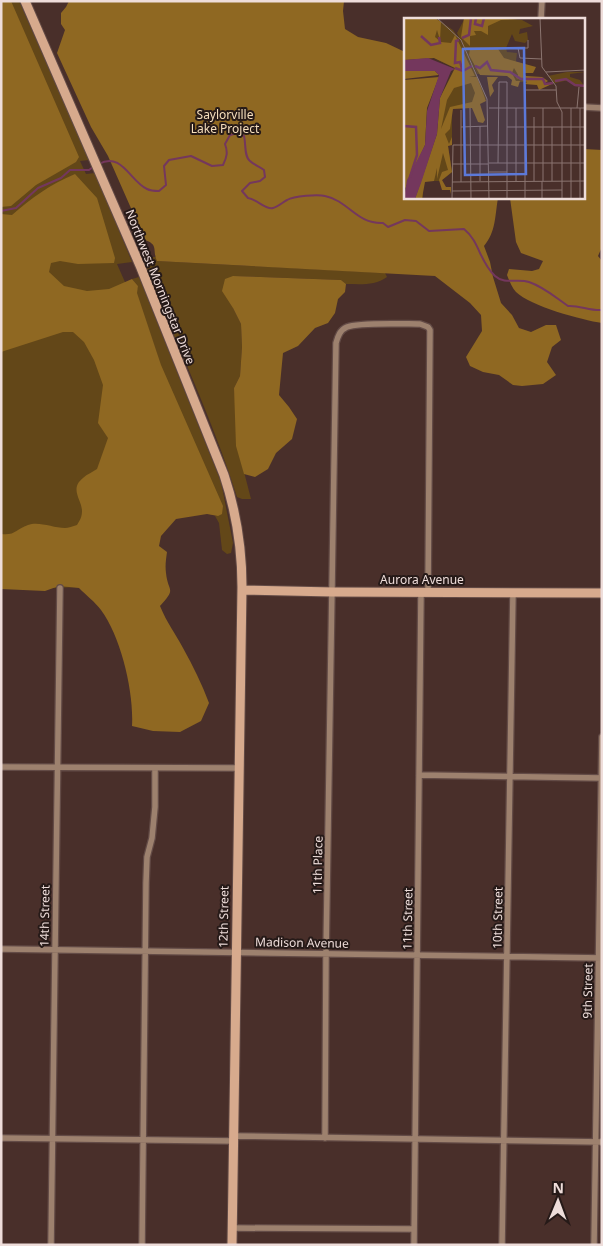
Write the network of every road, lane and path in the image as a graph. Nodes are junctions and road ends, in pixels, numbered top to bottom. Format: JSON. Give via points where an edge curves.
{"nodes":[{"id":1,"x":25,"y":1,"type":"edge"},
{"id":2,"x":542,"y":1,"type":"edge"},
{"id":3,"x":541,"y":18,"type":"edge"},
{"id":4,"x":586,"y":107,"type":"edge"},
{"id":5,"x":602,"y":108,"type":"edge"},
{"id":6,"x":354,"y":325,"type":"joint"},
{"id":7,"x":60,"y":588,"type":"dead end"},
{"id":8,"x":242,"y":590,"type":"junction"},
{"id":9,"x":332,"y":592,"type":"junction"},
{"id":10,"x":513,"y":592,"type":"junction"},
{"id":11,"x":425,"y":593,"type":"junction"},
{"id":12,"x":602,"y":593,"type":"edge"},
{"id":13,"x":602,"y":737,"type":"edge"},
{"id":14,"x":1,"y":767,"type":"edge"},
{"id":15,"x":57,"y":767,"type":"junction"},
{"id":16,"x":155,"y":768,"type":"junction"},
{"id":17,"x":238,"y":768,"type":"junction"},
{"id":18,"x":419,"y":775,"type":"junction"},
{"id":19,"x":510,"y":776,"type":"junction"},
{"id":20,"x":601,"y":778,"type":"edge"},
{"id":21,"x":1,"y":949,"type":"edge"},
{"id":22,"x":54,"y":950,"type":"junction"},
{"id":23,"x":145,"y":951,"type":"junction"},
{"id":24,"x":235,"y":952,"type":"junction"},
{"id":25,"x":326,"y":954,"type":"junction"},
{"id":26,"x":417,"y":955,"type":"junction"},
{"id":27,"x":507,"y":956,"type":"junction"},
{"id":28,"x":600,"y":958,"type":"edge"},
{"id":29,"x":1,"y":1138,"type":"edge"},
{"id":30,"x":325,"y":1138,"type":"junction"},
{"id":31,"x":53,"y":1139,"type":"junction"},
{"id":32,"x":234,"y":1139,"type":"junction"},
{"id":33,"x":143,"y":1140,"type":"junction"},
{"id":34,"x":415,"y":1140,"type":"junction"},
{"id":35,"x":504,"y":1141,"type":"junction"},
{"id":36,"x":599,"y":1142,"type":"edge"},
{"id":37,"x":232,"y":1228,"type":"junction"},
{"id":38,"x":414,"y":1229,"type":"junction"},
{"id":39,"x":51,"y":1245,"type":"edge"},
{"id":40,"x":142,"y":1245,"type":"edge"},
{"id":41,"x":232,"y":1245,"type":"edge"},
{"id":42,"x":414,"y":1245,"type":"edge"},
{"id":43,"x":502,"y":1245,"type":"edge"},
{"id":44,"x":594,"y":1245,"type":"edge"}],
"edges":[{"from":1,"to":8,"type":"main road","name":"Northwest Morningstar Drive","via":[[142,270],[227,484],[237,527]]},
{"from":2,"to":3,"type":"street"},
{"from":4,"to":5,"type":"street"},
{"from":6,"to":9,"type":"street","name":"11th Place","via":[[342,331],[336,343]]},
{"from":6,"to":11,"type":"street","name":"11th Street","via":[[420,324],[428,327],[431,334]]},
{"from":7,"to":15,"type":"street","name":"14th Street"},
{"from":8,"to":9,"type":"main road","name":"Aurora Avenue"},
{"from":8,"to":17,"type":"main road","name":"12th Street"},
{"from":9,"to":11,"type":"main road","name":"Aurora Avenue"},
{"from":9,"to":25,"type":"street","name":"11th Place"},
{"from":10,"to":11,"type":"main road","name":"Aurora Avenue"},
{"from":10,"to":12,"type":"main road","name":"Aurora Avenue"},
{"from":10,"to":19,"type":"street","name":"10th Street"},
{"from":11,"to":18,"type":"street","name":"11th Street"},
{"from":13,"to":20,"type":"street","name":"9th Street"},
{"from":14,"to":15,"type":"street"},
{"from":15,"to":16,"type":"street"},
{"from":15,"to":22,"type":"street","name":"14th Street"},
{"from":16,"to":17,"type":"street"},
{"from":16,"to":23,"type":"street","via":[[155,807],[147,857]]},
{"from":17,"to":24,"type":"main road","name":"12th Street"},
{"from":18,"to":19,"type":"street"},
{"from":18,"to":26,"type":"street","name":"11th Street"},
{"from":19,"to":20,"type":"street"},
{"from":19,"to":27,"type":"street","name":"10th Street"},
{"from":20,"to":28,"type":"street","name":"9th Street"},
{"from":21,"to":22,"type":"street","name":"Madison Avenue"},
{"from":22,"to":23,"type":"street","name":"Madison Avenue"},
{"from":22,"to":31,"type":"street","name":"14th Street"},
{"from":23,"to":24,"type":"street","name":"Madison Avenue"},
{"from":23,"to":33,"type":"street"},
{"from":24,"to":25,"type":"street","name":"Madison Avenue"},
{"from":24,"to":32,"type":"main road","name":"12th Street"},
{"from":25,"to":26,"type":"street","name":"Madison Avenue"},
{"from":25,"to":30,"type":"street","name":"11th Place"},
{"from":26,"to":27,"type":"street","name":"Madison Avenue"},
{"from":26,"to":34,"type":"street","name":"11th Street"},
{"from":27,"to":28,"type":"street","name":"Madison Avenue"},
{"from":27,"to":35,"type":"street","name":"10th Street"},
{"from":28,"to":36,"type":"street","name":"9th Street"},
{"from":29,"to":31,"type":"street"},
{"from":30,"to":32,"type":"street"},
{"from":30,"to":34,"type":"street"},
{"from":31,"to":33,"type":"street"},
{"from":31,"to":39,"type":"street","name":"14th Street"},
{"from":32,"to":33,"type":"street"},
{"from":32,"to":37,"type":"main road","name":"12th Street"},
{"from":33,"to":40,"type":"street"},
{"from":34,"to":35,"type":"street"},
{"from":34,"to":38,"type":"street","name":"11th Street"},
{"from":35,"to":36,"type":"street"},
{"from":35,"to":43,"type":"street","name":"10th Street"},
{"from":36,"to":44,"type":"street","name":"9th Street"},
{"from":37,"to":38,"type":"street"},
{"from":37,"to":41,"type":"main road","name":"12th Street"},
{"from":38,"to":42,"type":"street","name":"11th Street"}]}
